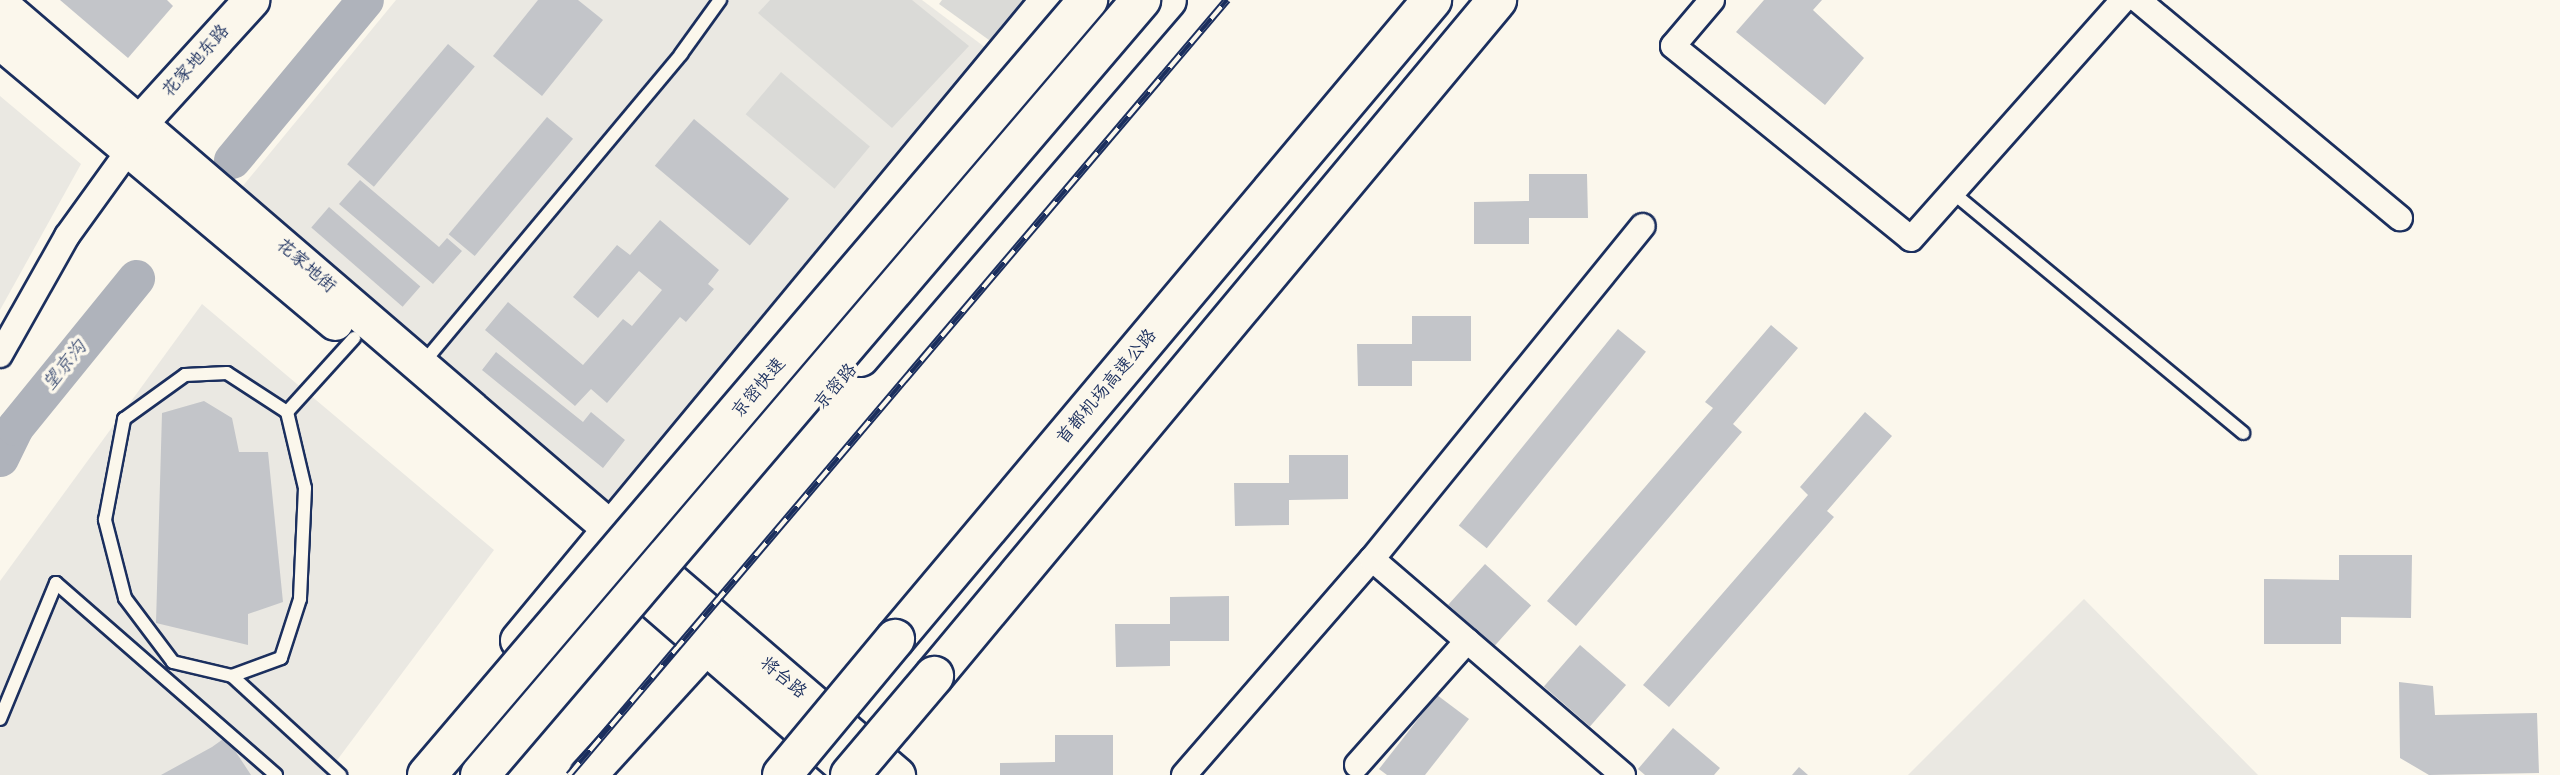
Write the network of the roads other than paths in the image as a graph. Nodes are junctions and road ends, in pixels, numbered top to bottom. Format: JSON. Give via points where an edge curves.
{"nodes":[{"id":1,"x":251,"y":0,"type":"edge"},
{"id":2,"x":720,"y":0,"type":"edge"},
{"id":3,"x":1048,"y":0,"type":"edge"},
{"id":4,"x":1088,"y":0,"type":"edge"},
{"id":5,"x":1141,"y":0,"type":"edge"},
{"id":6,"x":1168,"y":0,"type":"edge"},
{"id":7,"x":1432,"y":0,"type":"edge"},
{"id":8,"x":1497,"y":0,"type":"edge"},
{"id":9,"x":1712,"y":0,"type":"edge"},
{"id":10,"x":2123,"y":0,"type":"edge"},
{"id":11,"x":2138,"y":0,"type":"edge"},
{"id":12,"x":0,"y":4,"type":"edge"},
{"id":13,"x":0,"y":41,"type":"edge"},
{"id":14,"x":135,"y":135,"type":"junction"},
{"id":15,"x":1952,"y":192,"type":"junction"},
{"id":16,"x":2400,"y":218,"type":"dead end"},
{"id":17,"x":1643,"y":226,"type":"dead end"},
{"id":18,"x":355,"y":338,"type":"junction"},
{"id":19,"x":0,"y":355,"type":"edge"},
{"id":20,"x":420,"y":366,"type":"junction"},
{"id":21,"x":288,"y":412,"type":"junction"},
{"id":22,"x":2243,"y":433,"type":"dead end"},
{"id":23,"x":602,"y":539,"type":"junction"},
{"id":24,"x":1372,"y":559,"type":"junction"},
{"id":25,"x":660,"y":591,"type":"junction"},
{"id":26,"x":1467,"y":640,"type":"junction"},
{"id":27,"x":705,"y":647,"type":"junction"},
{"id":28,"x":232,"y":676,"type":"junction"},
{"id":29,"x":0,"y":719,"type":"edge"},
{"id":30,"x":1357,"y":765,"type":"dead end"},
{"id":31,"x":276,"y":775,"type":"edge"},
{"id":32,"x":340,"y":775,"type":"edge"},
{"id":33,"x":407,"y":775,"type":"edge"},
{"id":34,"x":427,"y":775,"type":"edge"},
{"id":35,"x":480,"y":775,"type":"edge"},
{"id":36,"x":503,"y":775,"type":"edge"},
{"id":37,"x":588,"y":775,"type":"edge"},
{"id":38,"x":782,"y":775,"type":"edge"},
{"id":39,"x":852,"y":775,"type":"edge"},
{"id":40,"x":897,"y":775,"type":"edge"},
{"id":41,"x":1184,"y":775,"type":"edge"},
{"id":42,"x":1623,"y":775,"type":"edge"}],
"edges":[{"from":1,"to":14,"type":"main road","name":"花家地东路"},
{"from":2,"to":20,"type":"lane","via":[[681,54]]},
{"from":3,"to":23,"type":"main road"},
{"from":4,"to":34,"type":"highway","name":"京密快速","bridge":true},
{"from":5,"to":35,"type":"highway","bridge":true},
{"from":6,"to":25,"type":"main road","name":"京密路"},
{"from":7,"to":38,"type":"highway","name":"首都机场高速公路","bridge":true},
{"from":8,"to":39,"type":"highway","bridge":true},
{"from":9,"to":15,"type":"street","via":[[1673,46],[1911,239]]},
{"from":10,"to":15,"type":"street"},
{"from":11,"to":16,"type":"street"},
{"from":12,"to":14,"type":"main road","name":"花家地街"},
{"from":13,"to":14,"type":"main road","name":"花家地街"},
{"from":14,"to":18,"type":"main road","name":"花家地街"},
{"from":14,"to":19,"type":"street","via":[[67,236]]},
{"from":14,"to":20,"type":"main road","name":"花家地街"},
{"from":15,"to":22,"type":"lane"},
{"from":17,"to":24,"type":"street"},
{"from":18,"to":21,"type":"lane"},
{"from":18,"to":23,"type":"main road","name":"花家地街"},
{"from":20,"to":23,"type":"main road","name":"花家地街"},
{"from":21,"to":28,"type":"lane","via":[[305,488],[300,599],[281,659]]},
{"from":21,"to":28,"type":"lane","via":[[227,373],[185,375],[124,419],[105,520],[125,598],[173,662]]},
{"from":23,"to":25,"type":"main road"},
{"from":23,"to":33,"type":"main road"},
{"from":24,"to":26,"type":"street"},
{"from":24,"to":41,"type":"street"},
{"from":25,"to":27,"type":"main road","name":"将台路"},
{"from":25,"to":36,"type":"main road","name":"京密路"},
{"from":25,"to":40,"type":"main road","name":"将台路"},
{"from":26,"to":30,"type":"street"},
{"from":26,"to":42,"type":"street"},
{"from":27,"to":37,"type":"main road"},
{"from":27,"to":39,"type":"main road","name":"将台路"},
{"from":28,"to":32,"type":"lane"},
{"from":29,"to":31,"type":"lane","via":[[56,583]]}]}
